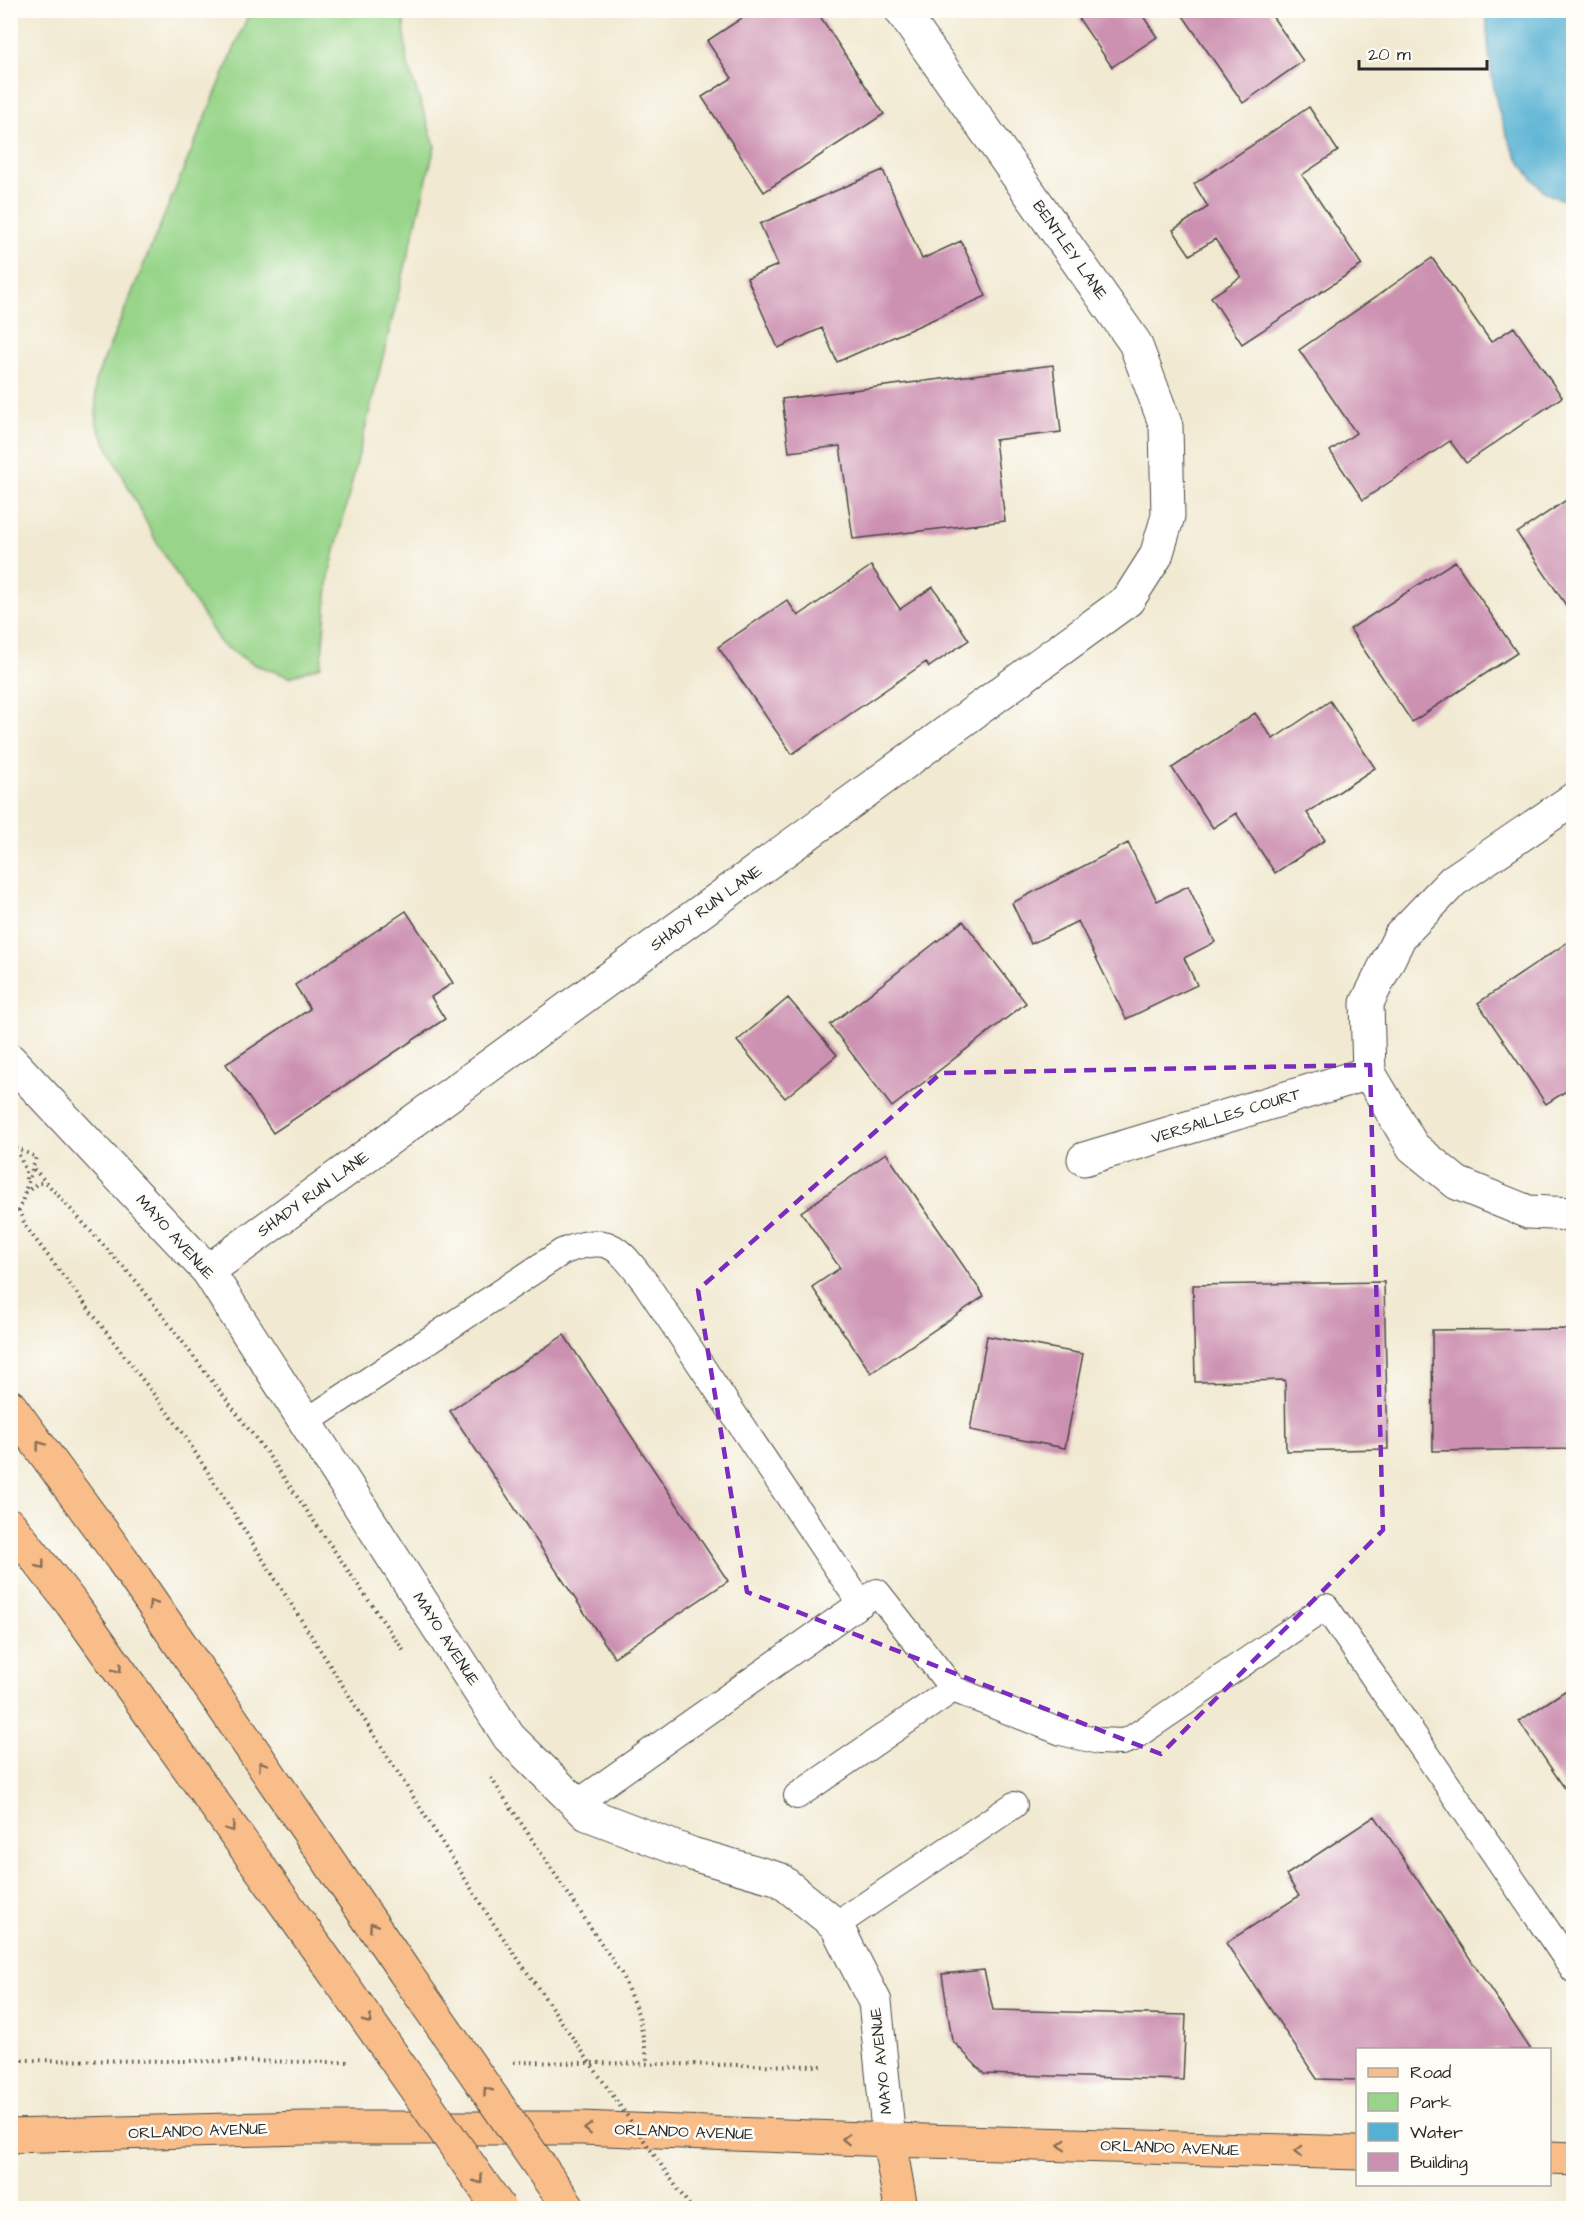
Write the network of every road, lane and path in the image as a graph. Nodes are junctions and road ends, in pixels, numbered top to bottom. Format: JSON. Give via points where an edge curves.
{"nodes":[{"id":1,"x":902,"y":10,"type":"edge"},
{"id":2,"x":1168,"y":516,"type":"joint"},
{"id":3,"x":1574,"y":799,"type":"edge"},
{"id":4,"x":10,"y":1060,"type":"edge"},
{"id":5,"x":1369,"y":1073,"type":"junction"},
{"id":6,"x":10,"y":1145,"type":"edge"},
{"id":7,"x":19,"y":1155,"type":"dead end"},
{"id":8,"x":1084,"y":1160,"type":"dead end"},
{"id":9,"x":34,"y":1168,"type":"junction"},
{"id":10,"x":47,"y":1182,"type":"junction"},
{"id":11,"x":23,"y":1195,"type":"junction"},
{"id":12,"x":1574,"y":1214,"type":"edge"},
{"id":13,"x":208,"y":1270,"type":"junction"},
{"id":14,"x":10,"y":1406,"type":"edge"},
{"id":15,"x":306,"y":1422,"type":"junction"},
{"id":16,"x":10,"y":1525,"type":"edge"},
{"id":17,"x":861,"y":1604,"type":"junction"},
{"id":18,"x":409,"y":1659,"type":"dead end"},
{"id":19,"x":953,"y":1689,"type":"junction"},
{"id":20,"x":489,"y":1775,"type":"dead end"},
{"id":21,"x":797,"y":1796,"type":"dead end"},
{"id":22,"x":576,"y":1804,"type":"junction"},
{"id":23,"x":1014,"y":1805,"type":"dead end"},
{"id":24,"x":836,"y":1925,"type":"junction"},
{"id":25,"x":1574,"y":1970,"type":"edge"},
{"id":26,"x":648,"y":2063,"type":"dead end"},
{"id":27,"x":10,"y":2136,"type":"edge"},
{"id":28,"x":889,"y":2140,"type":"junction"},
{"id":29,"x":1356,"y":2153,"type":"edge"},
{"id":30,"x":1551,"y":2158,"type":"edge"},
{"id":31,"x":1574,"y":2159,"type":"edge"},
{"id":32,"x":499,"y":2208,"type":"edge"},
{"id":33,"x":569,"y":2208,"type":"edge"},
{"id":34,"x":691,"y":2208,"type":"edge"},
{"id":35,"x":901,"y":2208,"type":"edge"}],
"edges":[{"from":1,"to":2,"type":"street","name":"BENTLEY LANE","via":[[1135,343],[1166,426]]},
{"from":2,"to":13,"type":"street","name":"SHADY RUN LANE","via":[[1156,556],[1128,600]]},
{"from":3,"to":5,"type":"street","via":[[1453,881],[1400,936],[1367,1003]]},
{"from":4,"to":13,"type":"street","name":"MAYO AVENUE"},
{"from":5,"to":8,"type":"street","name":"VERSAILLES COURT"},
{"from":5,"to":12,"type":"street","via":[[1413,1147],[1457,1183],[1528,1212]]},
{"from":6,"to":9,"type":"path","via":[[34,1154]]},
{"from":7,"to":11,"type":"path","via":[[26,1171]]},
{"from":9,"to":10,"type":"path"},
{"from":9,"to":11,"type":"path"},
{"from":10,"to":11,"type":"path","via":[[31,1187]]},
{"from":10,"to":18,"type":"path","via":[[144,1291],[269,1456]]},
{"from":11,"to":34,"type":"path","bridge":true,"via":[[19,1210],[26,1227],[181,1430],[493,1923]]},
{"from":13,"to":15,"type":"street","name":"MAYO AVENUE"},
{"from":33,"to":14,"type":"main road","one_way":true,"bridge":true,"via":[[122,1559]]},
{"from":15,"to":17,"type":"lane","via":[[562,1252],[585,1243],[609,1244],[645,1282]]},
{"from":15,"to":22,"type":"street","name":"MAYO AVENUE","via":[[509,1737]]},
{"from":16,"to":32,"type":"main road","one_way":true,"bridge":true,"via":[[72,1604]]},
{"from":17,"to":19,"type":"lane","via":[[877,1592]]},
{"from":17,"to":22,"type":"lane"},
{"from":19,"to":21,"type":"lane"},
{"from":19,"to":25,"type":"lane","via":[[1061,1732],[1122,1742],[1326,1607]]},
{"from":20,"to":26,"type":"path","via":[[621,1973],[639,2016]]},
{"from":22,"to":24,"type":"street","name":"MAYO AVENUE","via":[[587,1814],[692,1854],[779,1879]]},
{"from":23,"to":24,"type":"lane"},
{"from":24,"to":28,"type":"street","name":"MAYO AVENUE","via":[[875,2002]]},
{"from":28,"to":27,"type":"main road","name":"ORLANDO AVENUE","one_way":true,"via":[[581,2128],[304,2128]]},
{"from":29,"to":28,"type":"main road","name":"ORLANDO AVENUE","one_way":true},
{"from":28,"to":35,"type":"main road"},
{"from":30,"to":31,"type":"main road"}]}
